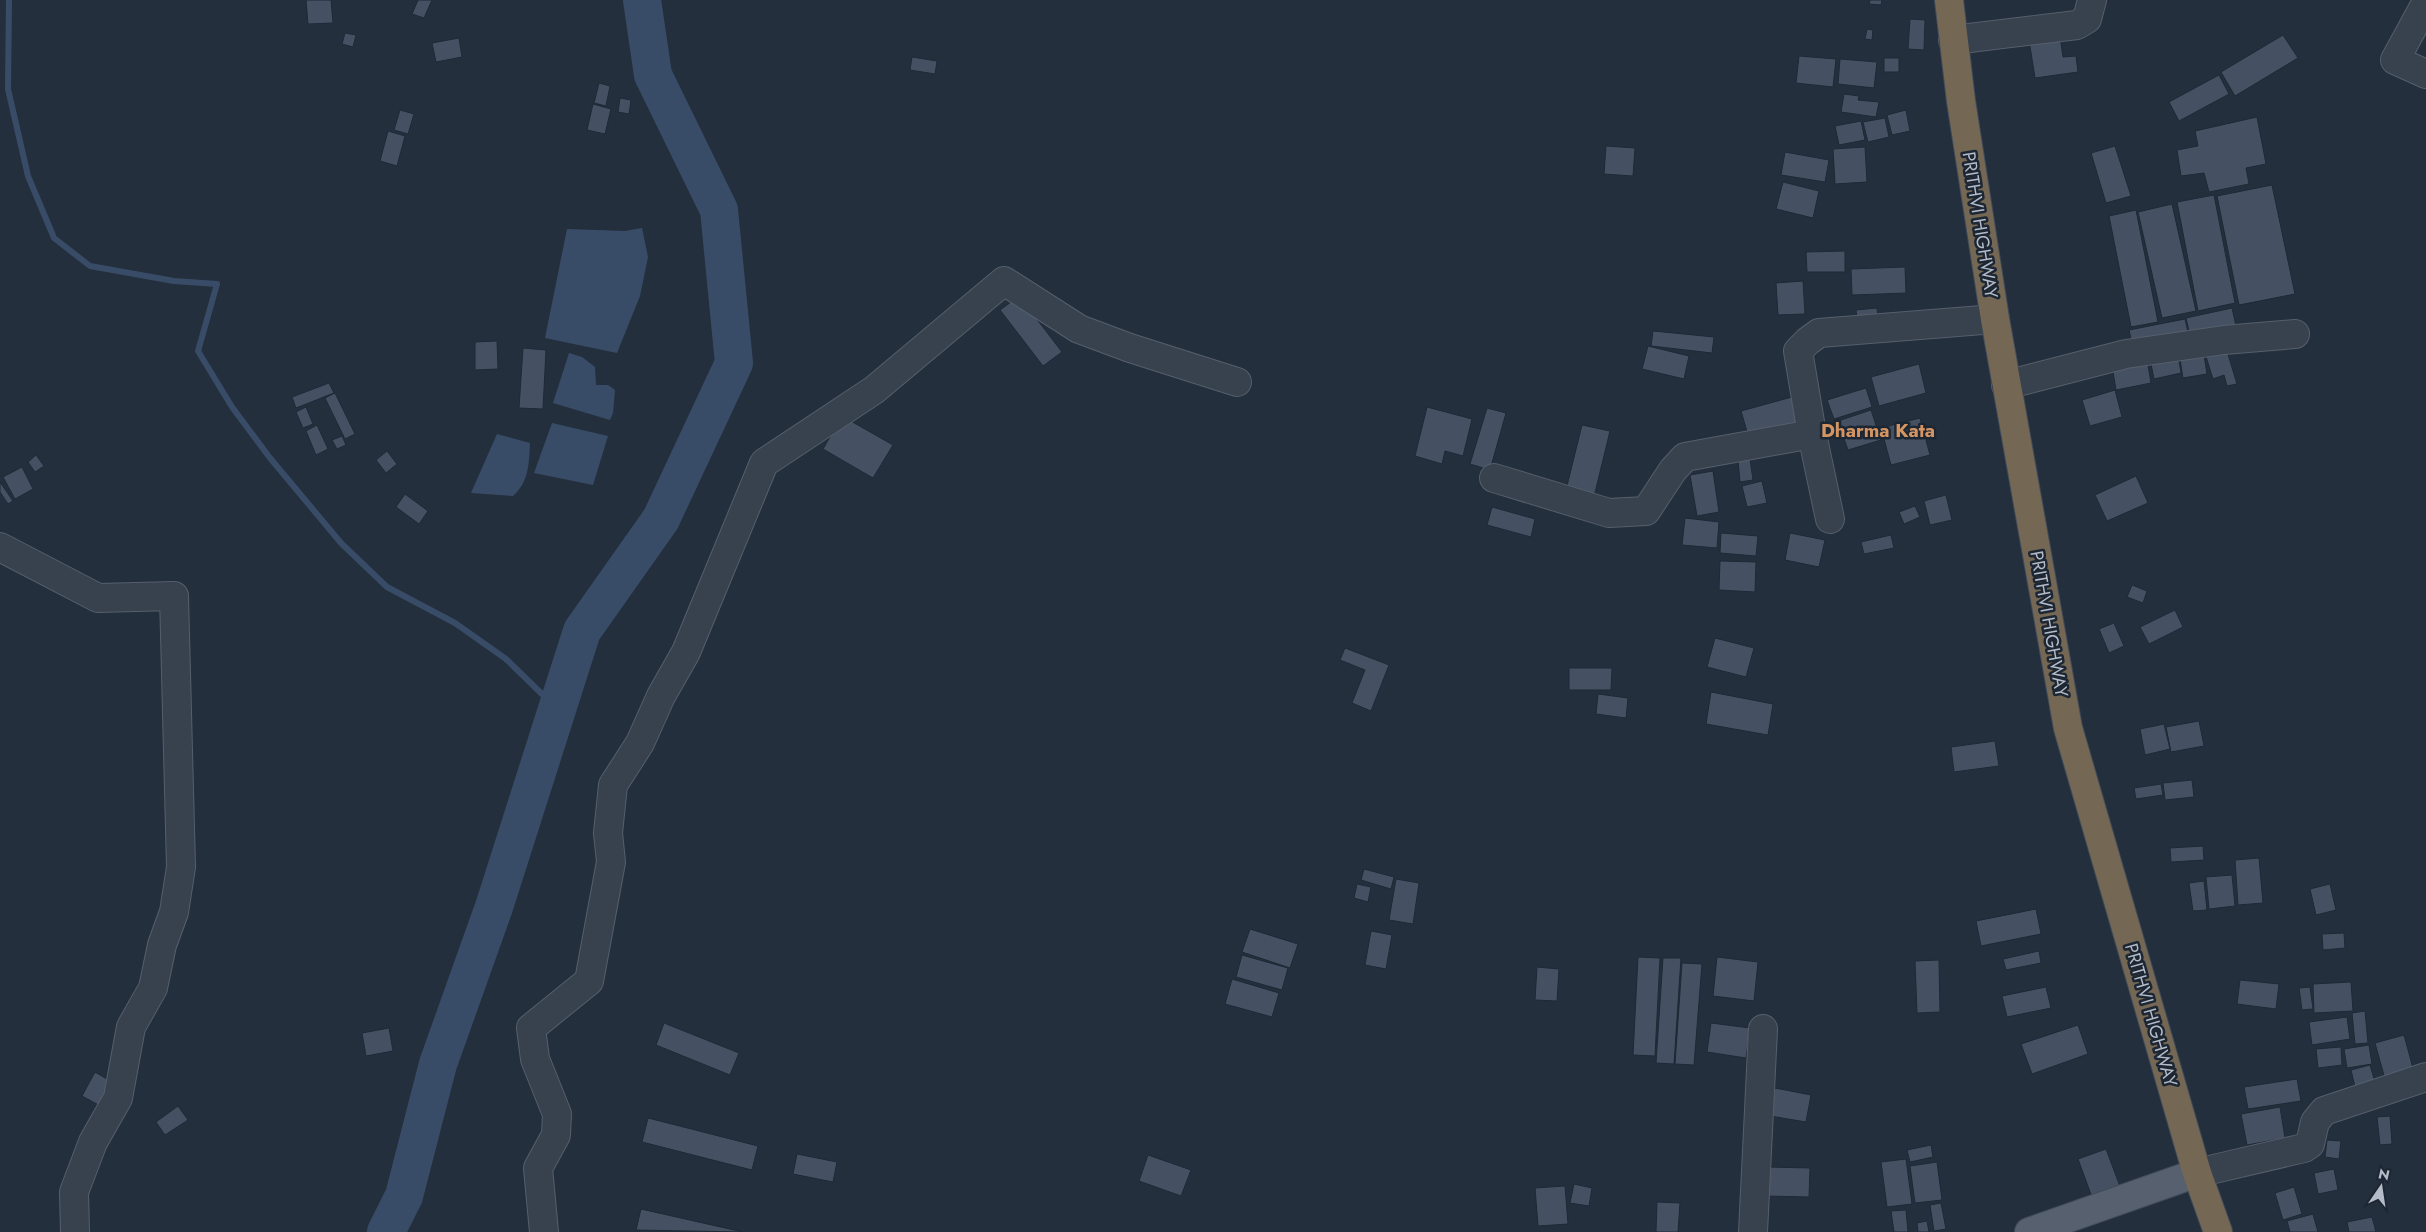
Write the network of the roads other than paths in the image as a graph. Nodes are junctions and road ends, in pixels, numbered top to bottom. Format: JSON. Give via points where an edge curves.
{"nodes":[{"id":1,"x":1949,"y":0,"type":"edge"},
{"id":2,"x":2092,"y":0,"type":"edge"},
{"id":3,"x":2426,"y":3,"type":"edge"},
{"id":4,"x":1953,"y":40,"type":"junction"},
{"id":5,"x":2426,"y":74,"type":"edge"},
{"id":6,"x":1995,"y":319,"type":"junction"},
{"id":7,"x":2295,"y":334,"type":"dead end"},
{"id":8,"x":1237,"y":382,"type":"dead end"},
{"id":9,"x":2006,"y":385,"type":"junction"},
{"id":10,"x":1812,"y":434,"type":"junction"},
{"id":11,"x":1494,"y":478,"type":"dead end"},
{"id":12,"x":1830,"y":519,"type":"dead end"},
{"id":13,"x":0,"y":546,"type":"edge"},
{"id":14,"x":1763,"y":1029,"type":"dead end"},
{"id":15,"x":2426,"y":1077,"type":"edge"},
{"id":16,"x":2198,"y":1173,"type":"junction"},
{"id":17,"x":75,"y":1232,"type":"edge"},
{"id":18,"x":544,"y":1232,"type":"edge"},
{"id":19,"x":1753,"y":1232,"type":"edge"},
{"id":20,"x":2029,"y":1232,"type":"edge"},
{"id":21,"x":2218,"y":1232,"type":"edge"}],
"edges":[{"from":1,"to":4,"type":"highway","name":"PRITHVI HIGHWAY"},
{"from":2,"to":4,"type":"street","via":[[2087,19],[2077,25]]},
{"from":3,"to":5,"type":"street","via":[[2394,60]]},
{"from":4,"to":6,"type":"highway","name":"PRITHVI HIGHWAY"},
{"from":6,"to":9,"type":"highway","name":"PRITHVI HIGHWAY"},
{"from":6,"to":10,"type":"street","via":[[1819,333],[1798,351]]},
{"from":7,"to":9,"type":"street","via":[[2126,354]]},
{"from":8,"to":18,"type":"street","via":[[1079,329],[1004,281],[874,390],[764,463],[686,652],[640,743],[613,785],[608,833],[611,862],[589,981],[531,1028],[535,1059],[557,1114],[556,1135],[538,1168]]},
{"from":9,"to":16,"type":"highway","name":"PRITHVI HIGHWAY","via":[[2068,728]]},
{"from":10,"to":11,"type":"street","via":[[1685,457],[1646,511],[1629,514],[1609,513]]},
{"from":10,"to":12,"type":"street"},
{"from":13,"to":17,"type":"street","via":[[98,598],[174,596],[181,867],[174,912],[162,945],[154,988],[131,1027],[118,1098],[93,1142],[74,1192]]},
{"from":14,"to":19,"type":"street"},
{"from":15,"to":16,"type":"street","via":[[2324,1111],[2314,1122],[2310,1144],[2304,1148]]},
{"from":16,"to":20,"type":"main road"},
{"from":16,"to":21,"type":"highway","name":"PRITHVI HIGHWAY"}]}
